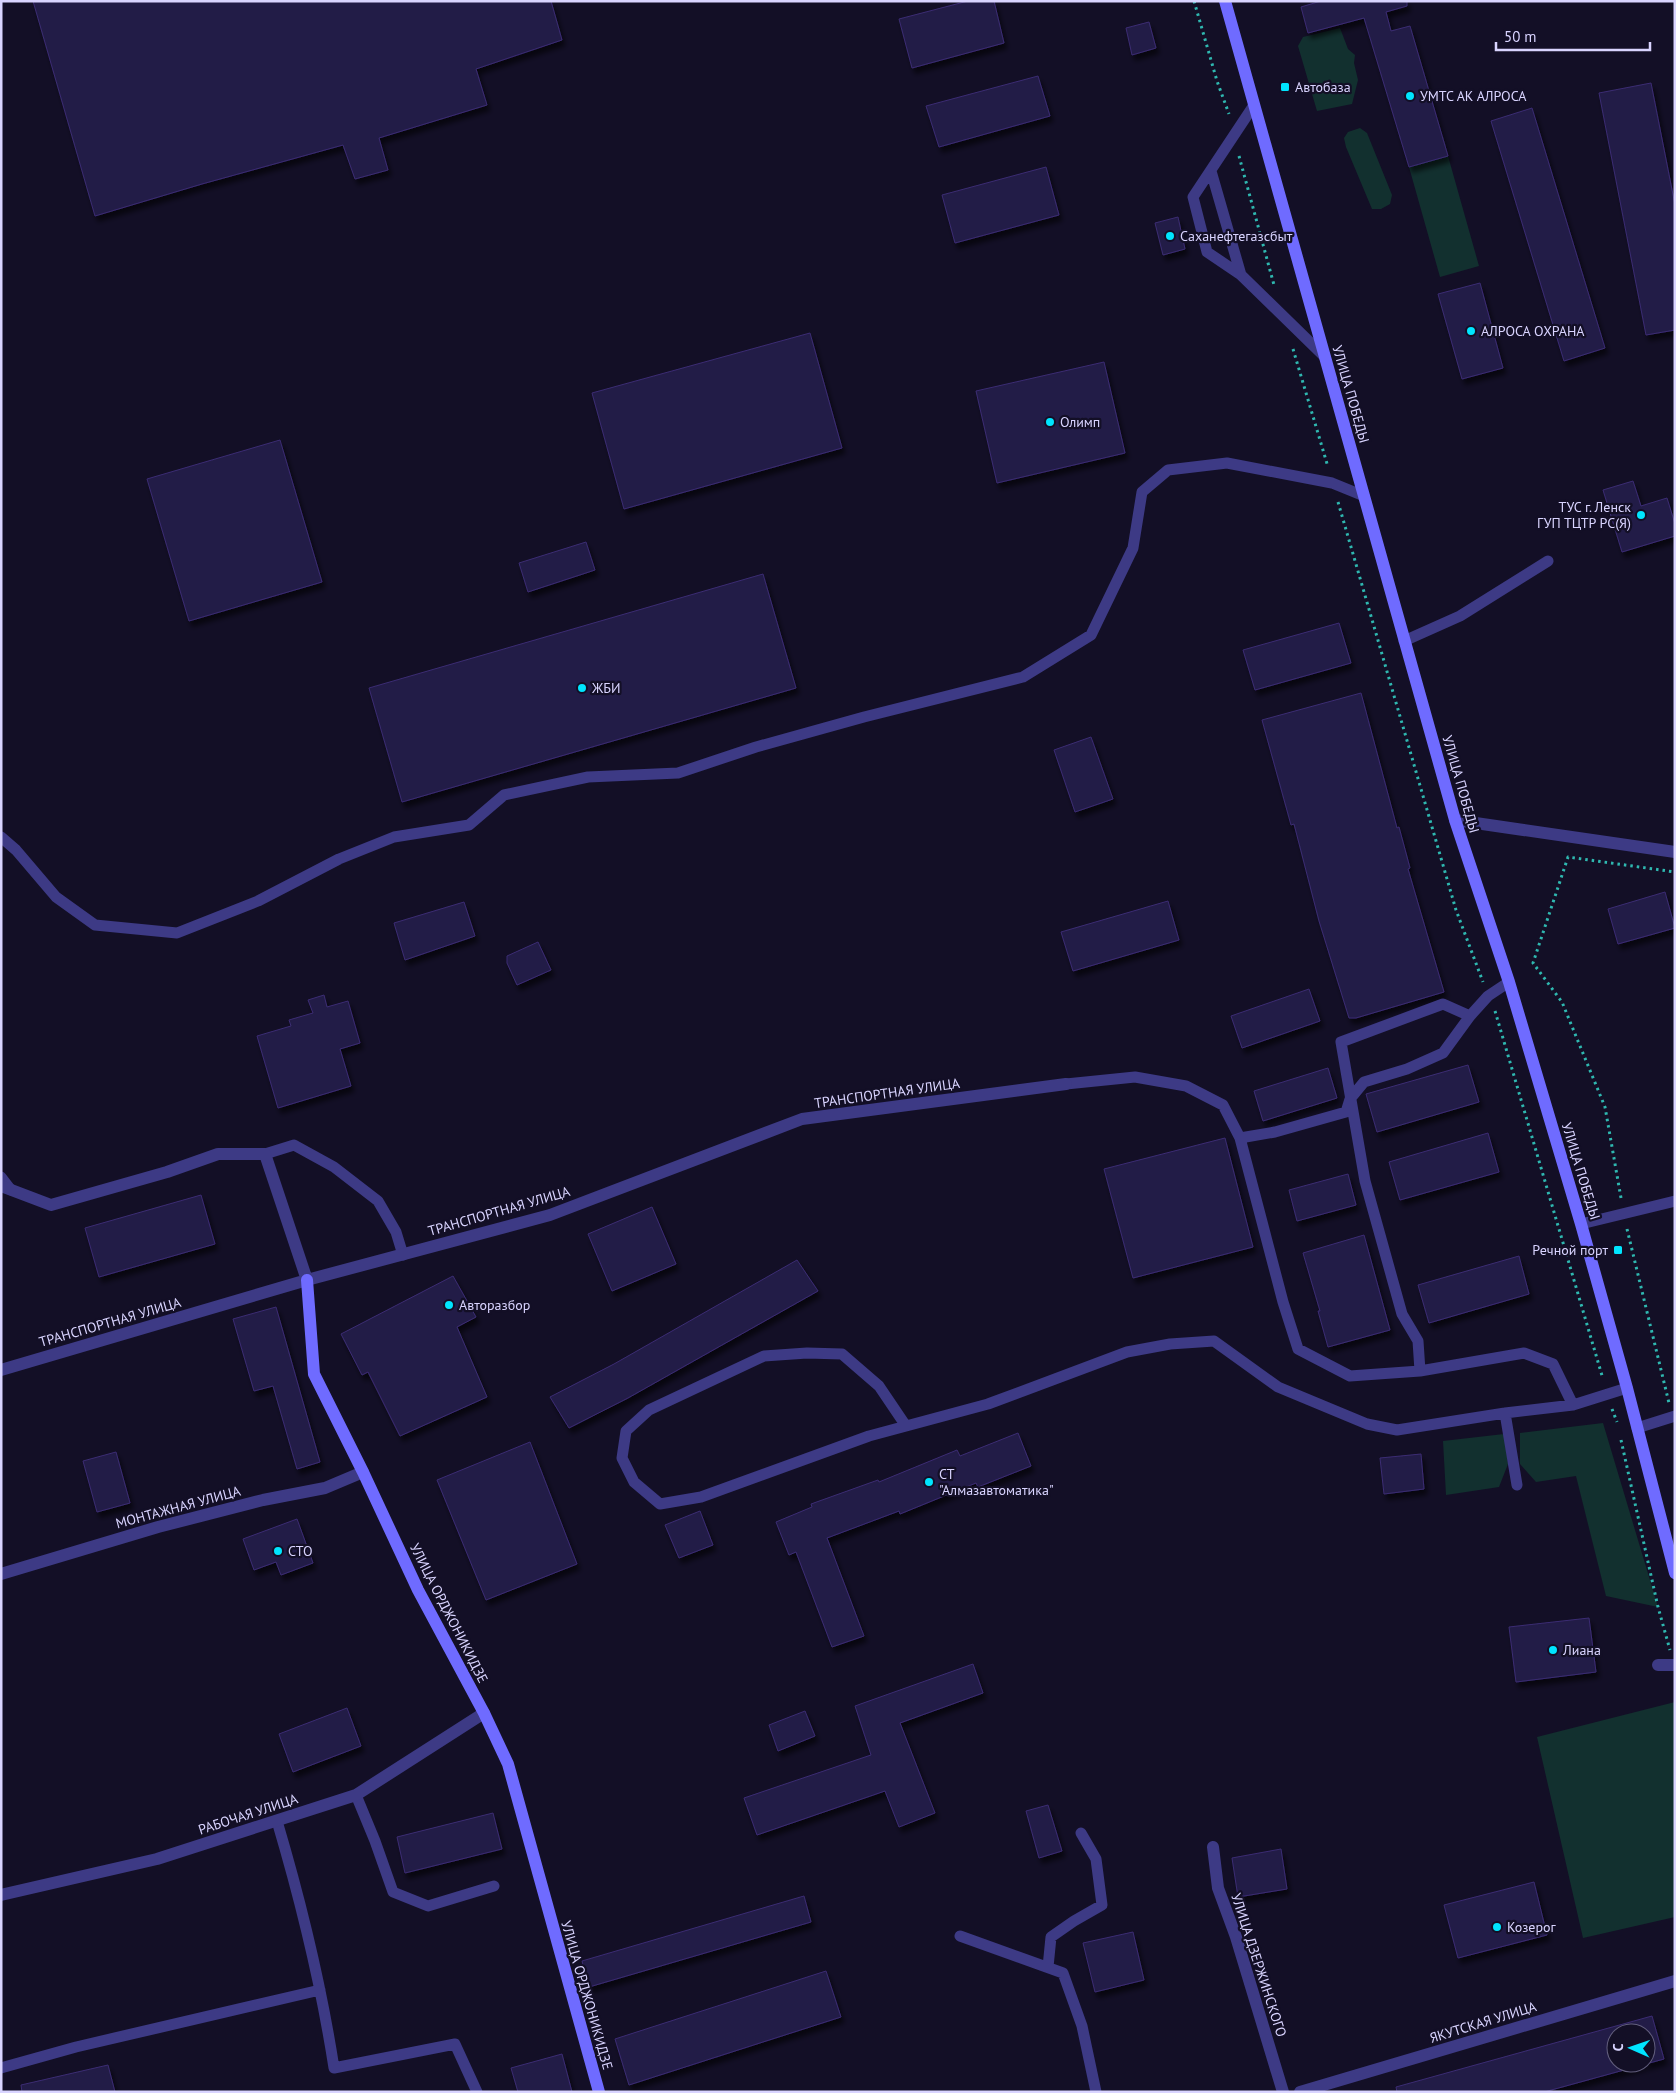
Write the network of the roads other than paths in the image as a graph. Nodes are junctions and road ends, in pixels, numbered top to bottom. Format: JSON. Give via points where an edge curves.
{"nodes":[{"id":1,"x":1225,"y":1,"type":"edge"},
{"id":2,"x":1254,"y":105,"type":"junction"},
{"id":3,"x":1211,"y":171,"type":"junction"},
{"id":4,"x":1241,"y":275,"type":"junction"},
{"id":5,"x":1325,"y":357,"type":"junction"},
{"id":6,"x":1364,"y":496,"type":"junction"},
{"id":7,"x":1548,"y":562,"type":"dead end"},
{"id":8,"x":1404,"y":641,"type":"junction"},
{"id":9,"x":1455,"y":820,"type":"junction"},
{"id":10,"x":1,"y":838,"type":"edge"},
{"id":11,"x":1675,"y":852,"type":"edge"},
{"id":12,"x":1509,"y":982,"type":"junction"},
{"id":13,"x":1470,"y":1016,"type":"junction"},
{"id":14,"x":1066,"y":1084,"type":"joint"},
{"id":15,"x":1350,"y":1099,"type":"junction"},
{"id":16,"x":1240,"y":1138,"type":"junction"},
{"id":17,"x":265,"y":1154,"type":"junction"},
{"id":18,"x":1,"y":1177,"type":"edge"},
{"id":19,"x":6,"y":1188,"type":"edge"},
{"id":20,"x":1675,"y":1200,"type":"edge"},
{"id":21,"x":1581,"y":1224,"type":"junction"},
{"id":22,"x":403,"y":1254,"type":"junction"},
{"id":23,"x":308,"y":1280,"type":"junction"},
{"id":24,"x":1,"y":1370,"type":"edge"},
{"id":25,"x":1420,"y":1371,"type":"junction"},
{"id":26,"x":1627,"y":1388,"type":"junction"},
{"id":27,"x":1573,"y":1404,"type":"junction"},
{"id":28,"x":1505,"y":1413,"type":"junction"},
{"id":29,"x":1674,"y":1417,"type":"edge"},
{"id":30,"x":906,"y":1426,"type":"junction"},
{"id":31,"x":1636,"y":1428,"type":"junction"},
{"id":32,"x":363,"y":1472,"type":"junction"},
{"id":33,"x":1517,"y":1484,"type":"dead end"},
{"id":34,"x":1670,"y":1540,"type":"edge"},
{"id":35,"x":1675,"y":1573,"type":"edge"},
{"id":36,"x":1,"y":1574,"type":"edge"},
{"id":37,"x":1658,"y":1665,"type":"dead end"},
{"id":38,"x":1675,"y":1665,"type":"edge"},
{"id":39,"x":484,"y":1713,"type":"junction"},
{"id":40,"x":356,"y":1795,"type":"junction"},
{"id":41,"x":277,"y":1821,"type":"junction"},
{"id":42,"x":1081,"y":1833,"type":"dead end"},
{"id":43,"x":1213,"y":1847,"type":"dead end"},
{"id":44,"x":494,"y":1886,"type":"dead end"},
{"id":45,"x":1,"y":1895,"type":"edge"},
{"id":46,"x":960,"y":1936,"type":"dead end"},
{"id":47,"x":1048,"y":1967,"type":"junction"},
{"id":48,"x":1675,"y":1981,"type":"edge"},
{"id":49,"x":320,"y":1990,"type":"junction"},
{"id":50,"x":1,"y":2068,"type":"edge"},
{"id":51,"x":477,"y":2092,"type":"edge"},
{"id":52,"x":599,"y":2092,"type":"edge"},
{"id":53,"x":1096,"y":2092,"type":"edge"},
{"id":54,"x":1283,"y":2092,"type":"edge"},
{"id":55,"x":1300,"y":2092,"type":"edge"}],
"edges":[{"from":1,"to":2,"type":"main road","name":"УЛИЦА ПОБЕДЫ"},
{"from":2,"to":3,"type":"lane"},
{"from":2,"to":5,"type":"main road","name":"УЛИЦА ПОБЕДЫ"},
{"from":3,"to":4,"type":"lane"},
{"from":3,"to":4,"type":"lane","via":[[1193,197],[1208,252]]},
{"from":4,"to":5,"type":"lane"},
{"from":5,"to":6,"type":"main road","name":"УЛИЦА ПОБЕДЫ"},
{"from":6,"to":8,"type":"main road","name":"УЛИЦА ПОБЕДЫ"},
{"from":6,"to":10,"type":"lane","via":[[1332,483],[1227,463],[1168,470],[1142,492],[1133,548],[1091,634],[1023,676],[765,744],[678,773],[588,776],[504,795],[469,825],[394,837],[339,859],[258,901],[177,933],[94,925],[56,897],[16,850]]},
{"from":7,"to":8,"type":"lane","via":[[1460,616]]},
{"from":8,"to":9,"type":"main road","name":"УЛИЦА ПОБЕДЫ"},
{"from":9,"to":11,"type":"street"},
{"from":9,"to":12,"type":"main road","name":"УЛИЦА ПОБЕДЫ"},
{"from":12,"to":13,"type":"lane","via":[[1488,996]]},
{"from":12,"to":21,"type":"main road","name":"УЛИЦА ПОБЕДЫ"},
{"from":13,"to":15,"type":"lane","via":[[1443,1054],[1364,1082]]},
{"from":13,"to":15,"type":"lane","via":[[1443,1004],[1341,1042]]},
{"from":14,"to":16,"type":"lane","via":[[1135,1078],[1186,1086],[1223,1105]]},
{"from":14,"to":22,"type":"street","name":"ТРАНСПОРТНАЯ УЛИЦА","via":[[802,1120],[550,1215]]},
{"from":15,"to":16,"type":"lane","via":[[1346,1112],[1276,1132]]},
{"from":15,"to":25,"type":"lane","via":[[1365,1181],[1402,1314],[1418,1341]]},
{"from":16,"to":25,"type":"lane","via":[[1298,1349],[1350,1376]]},
{"from":17,"to":19,"type":"street","via":[[218,1154],[51,1205]]},
{"from":17,"to":22,"type":"lane","via":[[294,1145],[334,1167],[378,1201],[396,1232]]},
{"from":17,"to":23,"type":"street","name":"УЛИЦА ОРДЖОНИКИДЗЕ"},
{"from":18,"to":19,"type":"lane"},
{"from":20,"to":21,"type":"lane"},
{"from":21,"to":26,"type":"main road","name":"УЛИЦА ПОБЕДЫ"},
{"from":22,"to":23,"type":"street","name":"ТРАНСПОРТНАЯ УЛИЦА"},
{"from":23,"to":24,"type":"street","name":"ТРАНСПОРТНАЯ УЛИЦА"},
{"from":23,"to":32,"type":"main road","name":"УЛИЦА ОРДЖОНИКИДЗЕ","via":[[314,1374]]},
{"from":25,"to":27,"type":"lane","via":[[1524,1353],[1553,1364]]},
{"from":26,"to":27,"type":"lane"},
{"from":26,"to":31,"type":"main road","name":"УЛИЦА ПОБЕДЫ"},
{"from":27,"to":28,"type":"lane"},
{"from":28,"to":30,"type":"lane","via":[[1397,1430],[1368,1424],[1278,1388],[1214,1341],[1170,1344],[1127,1352],[988,1404]]},
{"from":28,"to":33,"type":"lane"},
{"from":29,"to":31,"type":"lane"},
{"from":30,"to":30,"type":"lane","via":[[701,1496],[660,1504],[634,1482],[622,1458],[626,1431],[648,1410],[764,1356],[842,1354],[879,1386]]},
{"from":31,"to":34,"type":"main road","name":"УЛИЦА ПОБЕДЫ"},
{"from":32,"to":36,"type":"street","name":"МОНТАЖНАЯ УЛИЦА","via":[[325,1488],[158,1527]]},
{"from":32,"to":39,"type":"main road","name":"УЛИЦА ОРДЖОНИКИДЗЕ","via":[[418,1590]]},
{"from":34,"to":35,"type":"main road","name":"УЛИЦА ПОБЕДЫ"},
{"from":37,"to":38,"type":"street"},
{"from":39,"to":40,"type":"street","name":"РАБОЧАЯ УЛИЦА"},
{"from":39,"to":52,"type":"main road","name":"УЛИЦА ОРДЖОНИКИДЗЕ","via":[[508,1764]]},
{"from":40,"to":41,"type":"street","name":"РАБОЧАЯ УЛИЦА"},
{"from":40,"to":44,"type":"lane","via":[[393,1892],[428,1906]]},
{"from":41,"to":45,"type":"street","name":"РАБОЧАЯ УЛИЦА","via":[[157,1859]]},
{"from":41,"to":49,"type":"lane"},
{"from":42,"to":47,"type":"lane","via":[[1096,1859],[1102,1905],[1051,1937]]},
{"from":43,"to":54,"type":"street","name":"УЛИЦА ДЗЕРЖИНСКОГО","via":[[1218,1888]]},
{"from":46,"to":47,"type":"lane"},
{"from":47,"to":53,"type":"lane","via":[[1063,1973],[1082,2026]]},
{"from":48,"to":55,"type":"street","name":"ЯКУТСКАЯ УЛИЦА"},
{"from":49,"to":50,"type":"lane"},
{"from":49,"to":51,"type":"lane","via":[[334,2068],[455,2044]]}]}
